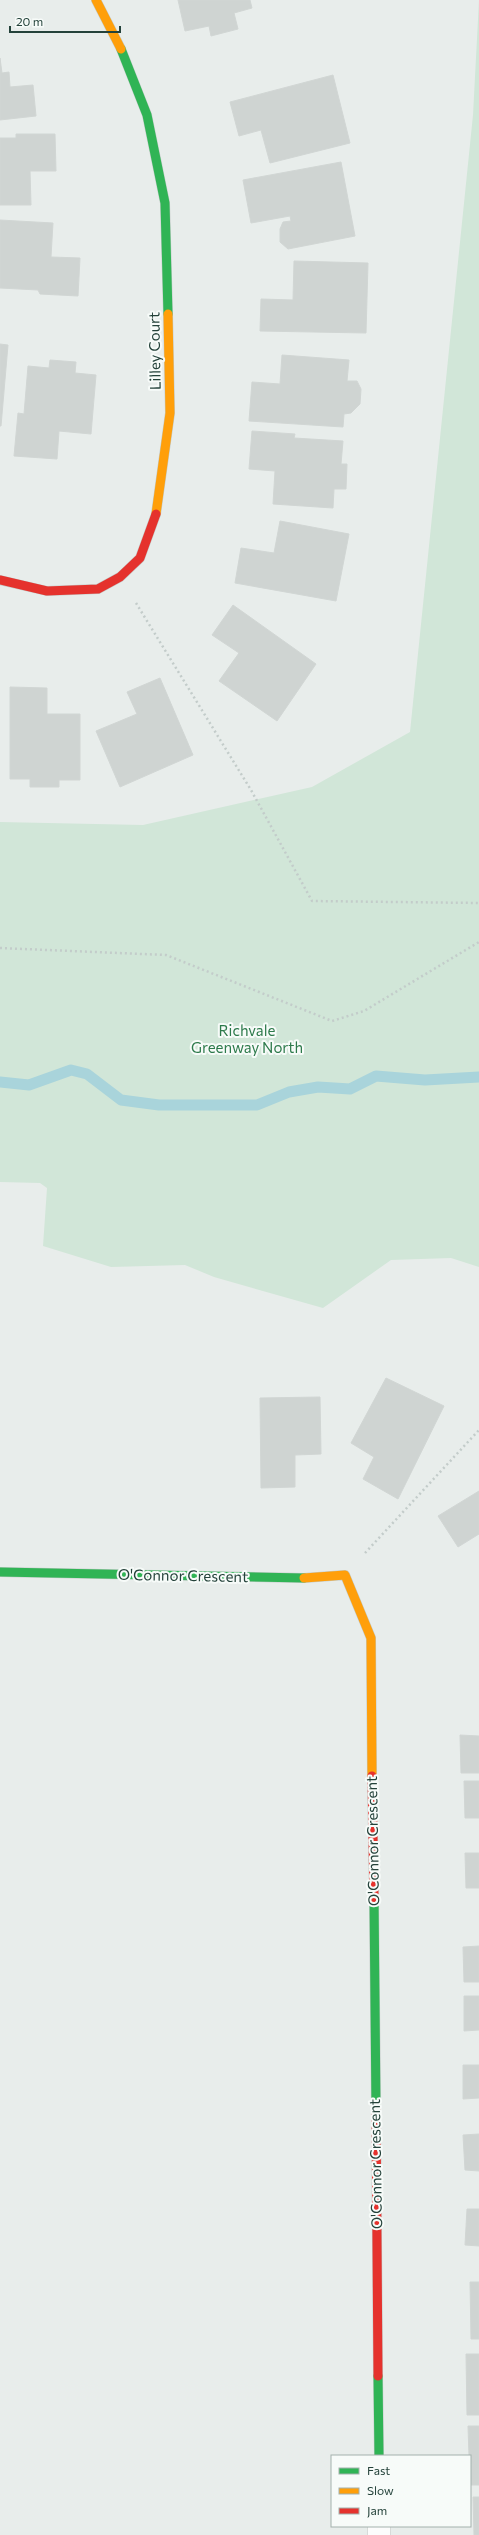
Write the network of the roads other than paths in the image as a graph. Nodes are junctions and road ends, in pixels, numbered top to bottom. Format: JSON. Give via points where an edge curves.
{"nodes":[{"id":1,"x":96,"y":0,"type":"edge"},
{"id":2,"x":0,"y":580,"type":"edge"},
{"id":3,"x":0,"y":1572,"type":"edge"},
{"id":4,"x":379,"y":2455,"type":"edge"}],
"edges":[{"from":1,"to":2,"type":"street","name":"Lilley Court","via":[[120,46],[147,115],[165,203],[169,420],[157,511],[140,558],[120,577],[98,589],[47,590]]},
{"from":3,"to":4,"type":"street","name":"O'Connor Crescent","via":[[314,1578],[345,1575],[371,1638]]}]}
